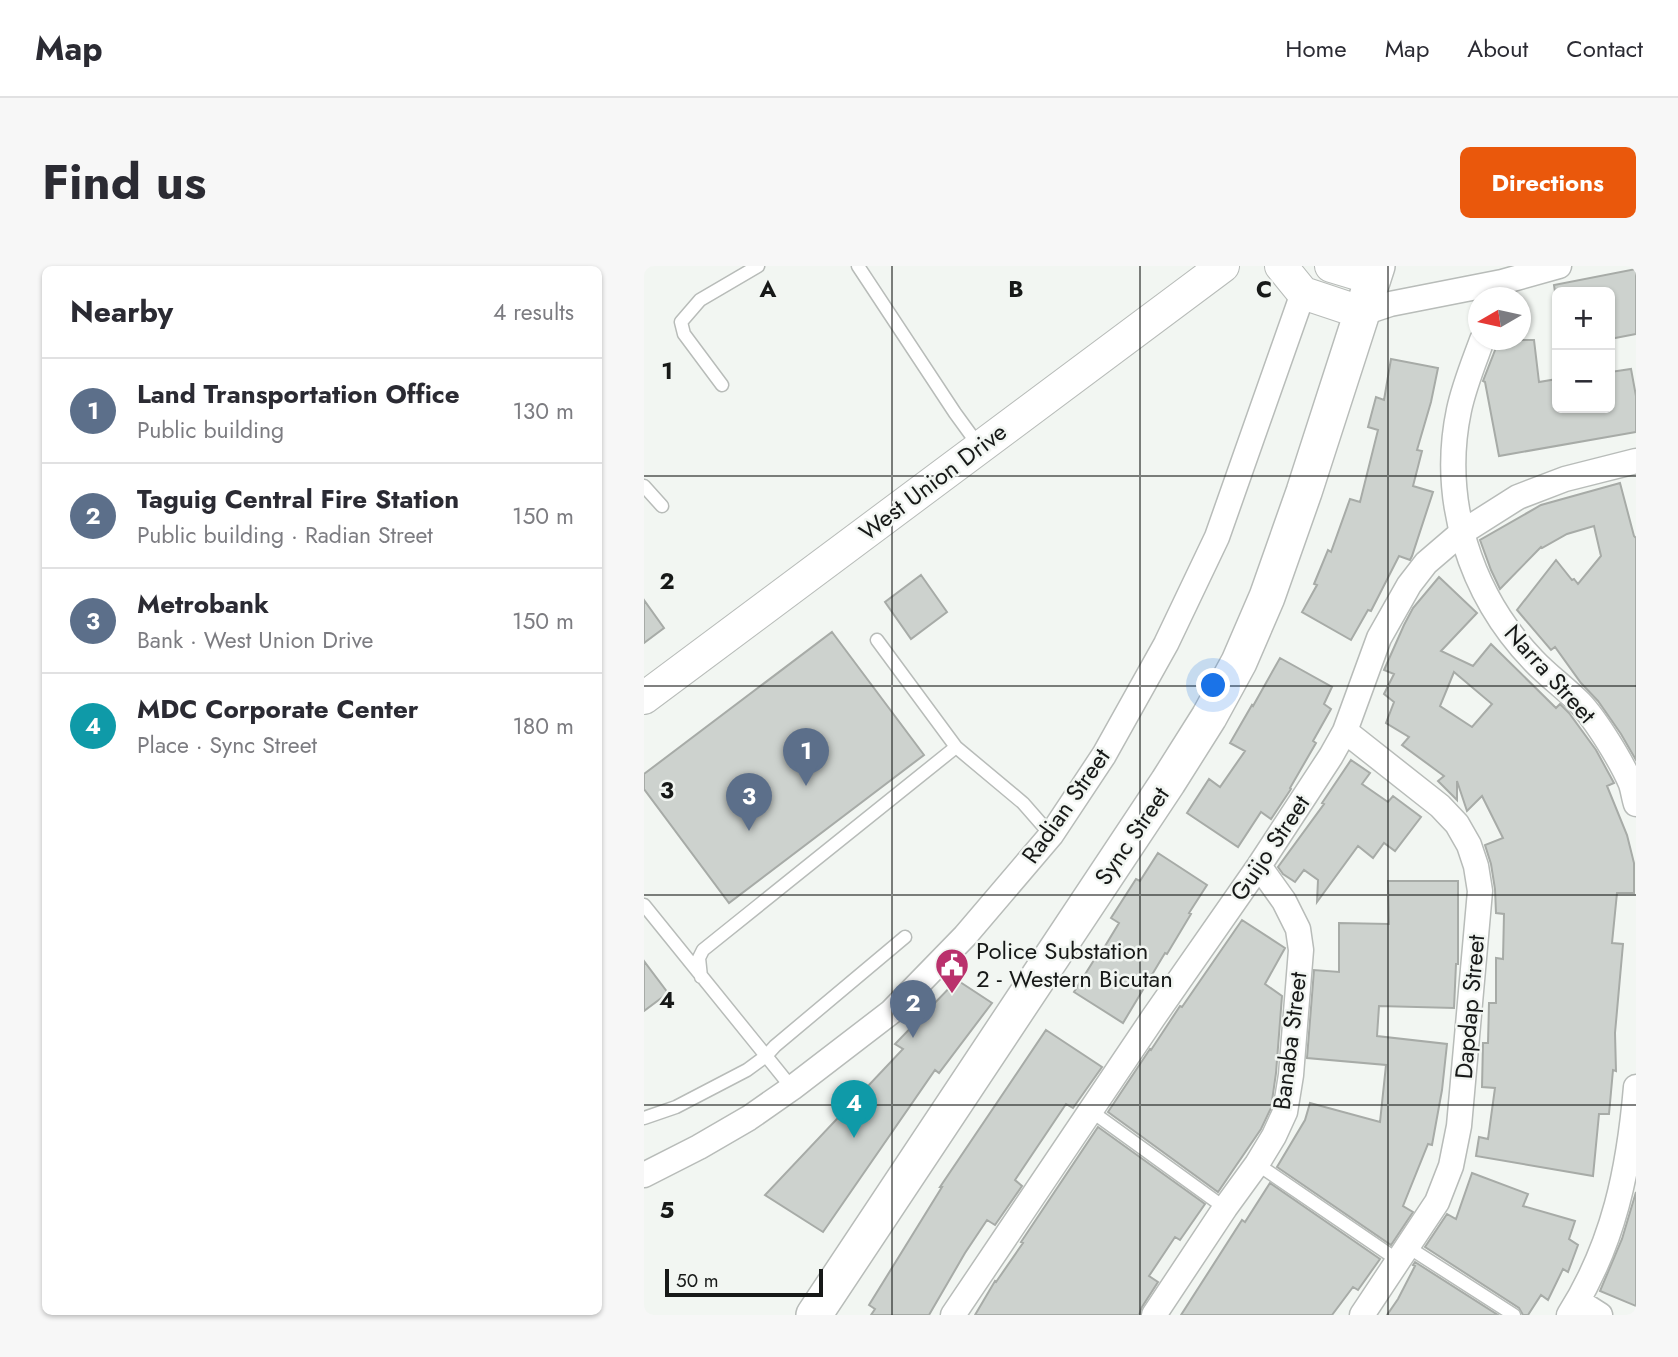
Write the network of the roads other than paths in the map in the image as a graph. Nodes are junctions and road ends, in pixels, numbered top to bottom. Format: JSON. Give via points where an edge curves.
{"nodes":[{"id":1,"x":758,"y":266,"type":"edge"},
{"id":2,"x":858,"y":266,"type":"edge"},
{"id":3,"x":1223,"y":266,"type":"edge"},
{"id":4,"x":1281,"y":266,"type":"edge"},
{"id":5,"x":1331,"y":266,"type":"edge"},
{"id":6,"x":1559,"y":266,"type":"edge"},
{"id":7,"x":1376,"y":273,"type":"edge"},
{"id":8,"x":1507,"y":287,"type":"edge"},
{"id":9,"x":1304,"y":293,"type":"junction"},
{"id":10,"x":1468,"y":294,"type":"edge"},
{"id":11,"x":1363,"y":313,"type":"junction"},
{"id":12,"x":1478,"y":350,"type":"edge"},
{"id":13,"x":722,"y":385,"type":"dead end"},
{"id":14,"x":980,"y":447,"type":"junction"},
{"id":15,"x":1636,"y":461,"type":"edge"},
{"id":16,"x":644,"y":486,"type":"edge"},
{"id":17,"x":662,"y":506,"type":"dead end"},
{"id":18,"x":1461,"y":533,"type":"junction"},
{"id":19,"x":877,"y":640,"type":"dead end"},
{"id":20,"x":644,"y":698,"type":"edge"},
{"id":21,"x":1345,"y":731,"type":"junction"},
{"id":22,"x":956,"y":747,"type":"junction"},
{"id":23,"x":1636,"y":804,"type":"edge"},
{"id":24,"x":1051,"y":835,"type":"junction"},
{"id":25,"x":1259,"y":866,"type":"junction"},
{"id":26,"x":644,"y":905,"type":"edge"},
{"id":27,"x":905,"y":937,"type":"dead end"},
{"id":28,"x":701,"y":976,"type":"junction"},
{"id":29,"x":766,"y":1056,"type":"junction"},
{"id":30,"x":1636,"y":1087,"type":"edge"},
{"id":31,"x":792,"y":1088,"type":"junction"},
{"id":32,"x":1091,"y":1111,"type":"junction"},
{"id":33,"x":644,"y":1118,"type":"edge"},
{"id":34,"x":1257,"y":1164,"type":"junction"},
{"id":35,"x":644,"y":1175,"type":"edge"},
{"id":36,"x":1225,"y":1208,"type":"junction"},
{"id":37,"x":1404,"y":1254,"type":"junction"},
{"id":38,"x":1573,"y":1308,"type":"edge"},
{"id":39,"x":814,"y":1315,"type":"edge"},
{"id":40,"x":953,"y":1315,"type":"edge"},
{"id":41,"x":1154,"y":1315,"type":"edge"},
{"id":42,"x":1362,"y":1315,"type":"edge"},
{"id":43,"x":1514,"y":1315,"type":"edge"},
{"id":44,"x":1600,"y":1315,"type":"edge"}],
"edges":[{"from":1,"to":13,"type":"lane","via":[[700,300],[681,321],[684,334]]},
{"from":2,"to":14,"type":"lane"},
{"from":3,"to":14,"type":"street","name":"West Union Drive"},
{"from":4,"to":9,"type":"street"},
{"from":5,"to":7,"type":"street"},
{"from":6,"to":8,"type":"street"},
{"from":7,"to":11,"type":"main road","name":"Sync Street"},
{"from":9,"to":11,"type":"street"},
{"from":9,"to":24,"type":"street","name":"Radian Street","via":[[1217,537],[1166,645],[1104,755]]},
{"from":10,"to":11,"type":"street","via":[[1390,304]]},
{"from":11,"to":39,"type":"main road","name":"Sync Street","via":[[1267,597],[1215,706]]},
{"from":12,"to":18,"type":"street","name":"Narra Street","via":[[1459,411],[1453,458]]},
{"from":14,"to":20,"type":"street","name":"West Union Drive"},
{"from":15,"to":18,"type":"street","name":"Guijo Street","via":[[1542,487]]},
{"from":16,"to":17,"type":"lane"},
{"from":18,"to":21,"type":"street","name":"Guijo Street","via":[[1426,563],[1409,585],[1376,646]]},
{"from":18,"to":23,"type":"street","name":"Narra Street","via":[[1473,568],[1504,626],[1596,723],[1630,783]]},
{"from":19,"to":22,"type":"lane"},
{"from":21,"to":25,"type":"street","name":"Guijo Street"},
{"from":21,"to":37,"type":"street","name":"Dapdap Street","via":[[1457,824],[1469,845],[1480,891],[1459,1126],[1451,1166],[1437,1202]]},
{"from":22,"to":24,"type":"lane","via":[[1023,803]]},
{"from":22,"to":28,"type":"lane","via":[[703,950]]},
{"from":24,"to":31,"type":"street","name":"Radian Street","via":[[965,936],[891,1012]]},
{"from":25,"to":32,"type":"street","name":"Guijo Street"},
{"from":25,"to":34,"type":"street","name":"Banaba Street","via":[[1298,929],[1301,950],[1285,1112]]},
{"from":26,"to":28,"type":"lane"},
{"from":27,"to":29,"type":"lane"},
{"from":28,"to":29,"type":"lane"},
{"from":29,"to":31,"type":"lane"},
{"from":29,"to":33,"type":"lane","via":[[676,1107]]},
{"from":30,"to":38,"type":"street","via":[[1615,1216]]},
{"from":31,"to":35,"type":"street","name":"Radian Street","via":[[749,1118]]},
{"from":32,"to":36,"type":"lane"},
{"from":32,"to":40,"type":"street","name":"Guijo Street"},
{"from":34,"to":36,"type":"street","name":"Banaba Street"},
{"from":34,"to":37,"type":"lane"},
{"from":36,"to":41,"type":"street","name":"Banaba Street"},
{"from":37,"to":42,"type":"street","name":"Dapdap Street"},
{"from":37,"to":43,"type":"lane"},
{"from":38,"to":44,"type":"street"}]}
